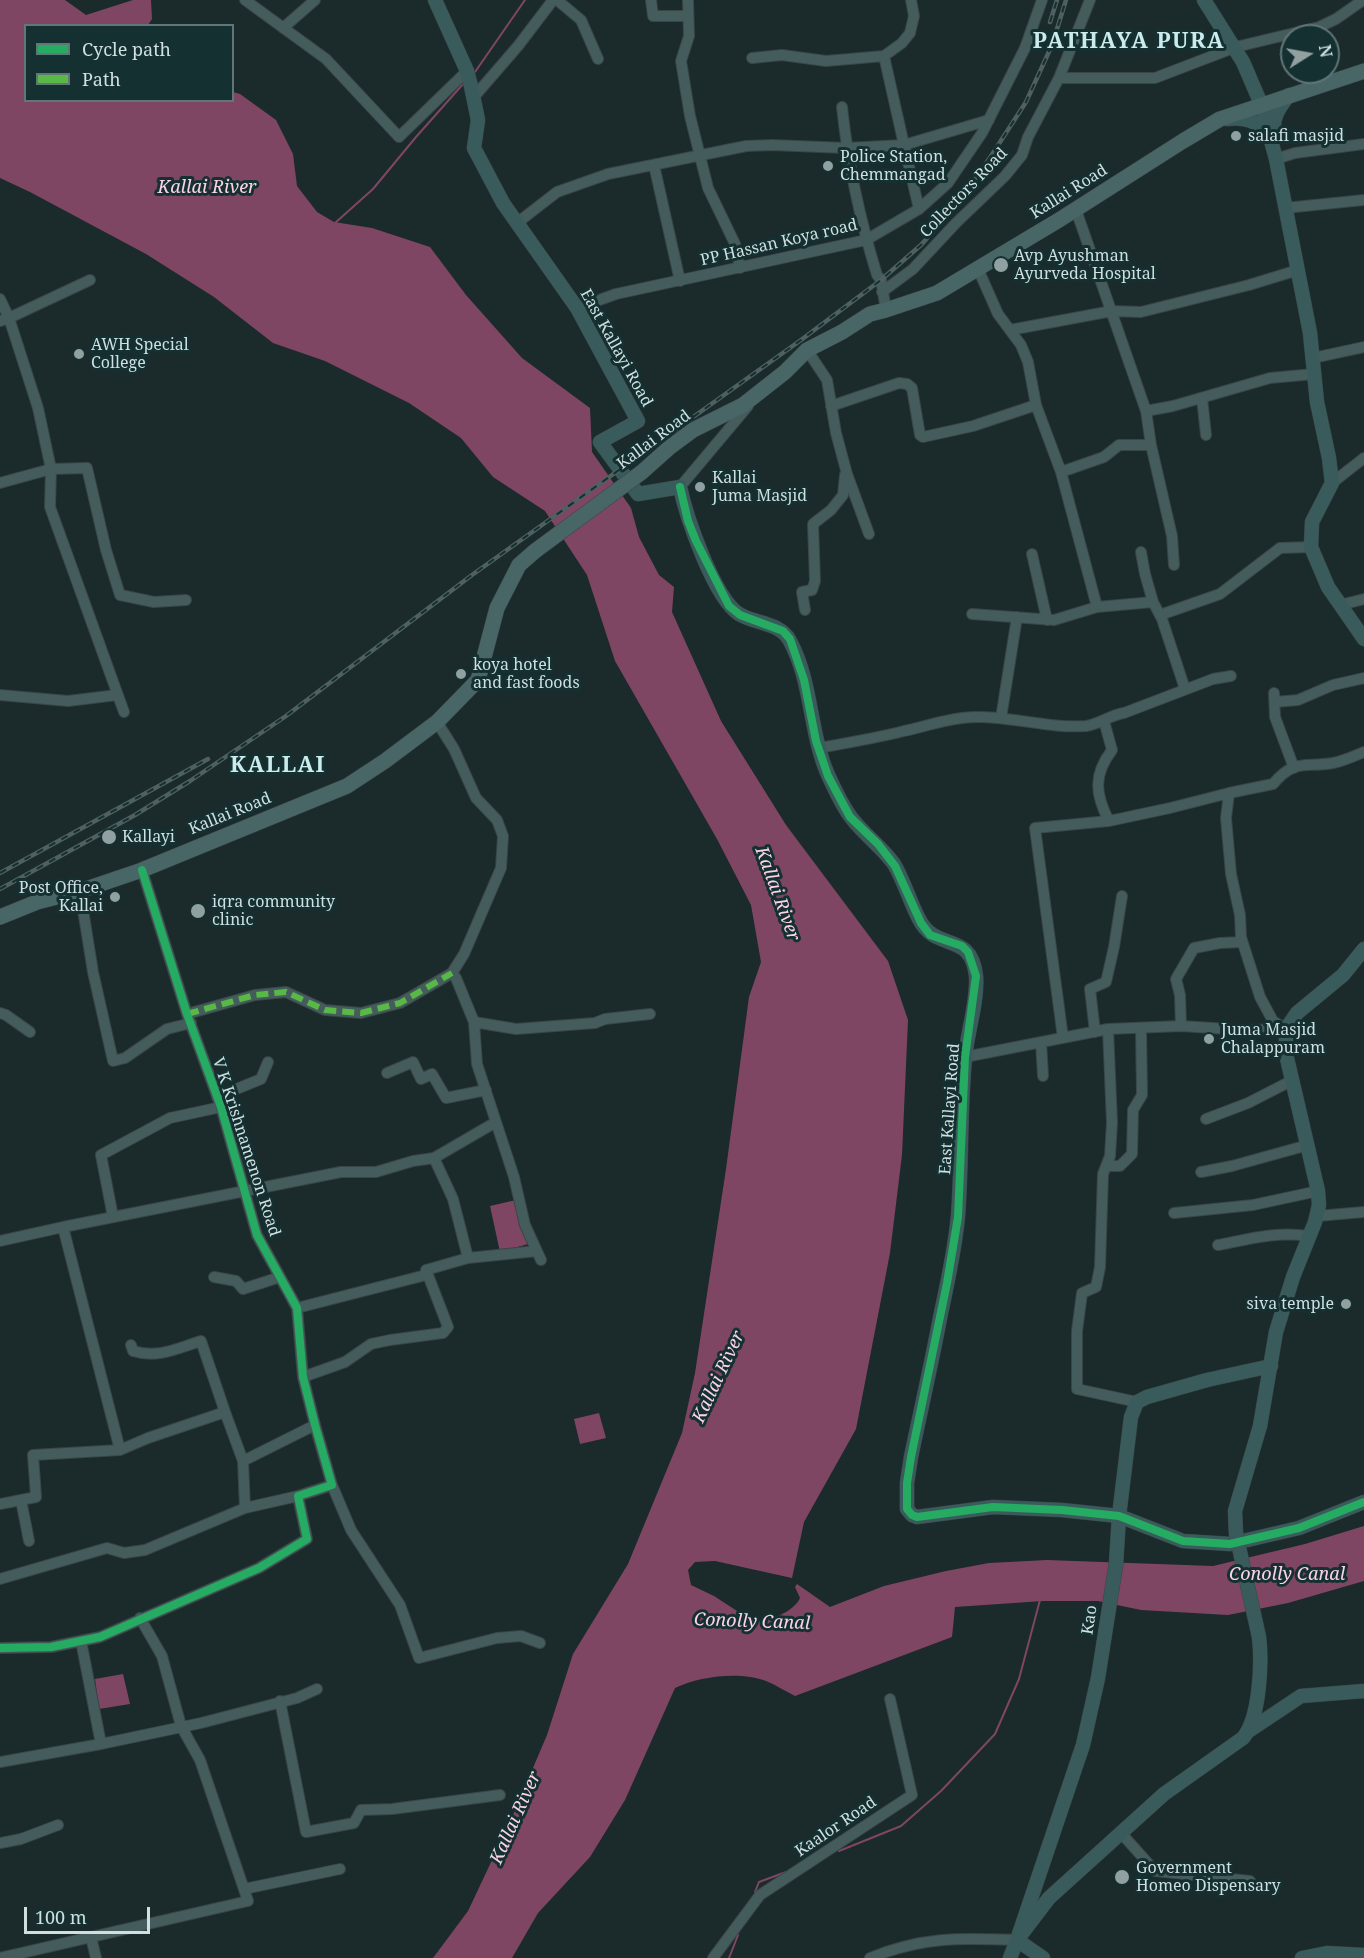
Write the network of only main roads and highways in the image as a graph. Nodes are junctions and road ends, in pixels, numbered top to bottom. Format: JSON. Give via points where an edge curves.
{"nodes":[{"id":1,"x":1364,"y":71,"type":"edge"},
{"id":2,"x":0,"y":917,"type":"edge"}],
"edges":[{"from":1,"to":2,"type":"main road","name":"Kallai Road","bridge":true,"via":[[1220,119],[937,293],[870,314],[807,350],[743,405],[693,430],[519,565],[497,608],[478,680],[437,723],[347,786],[142,870]]}]}
